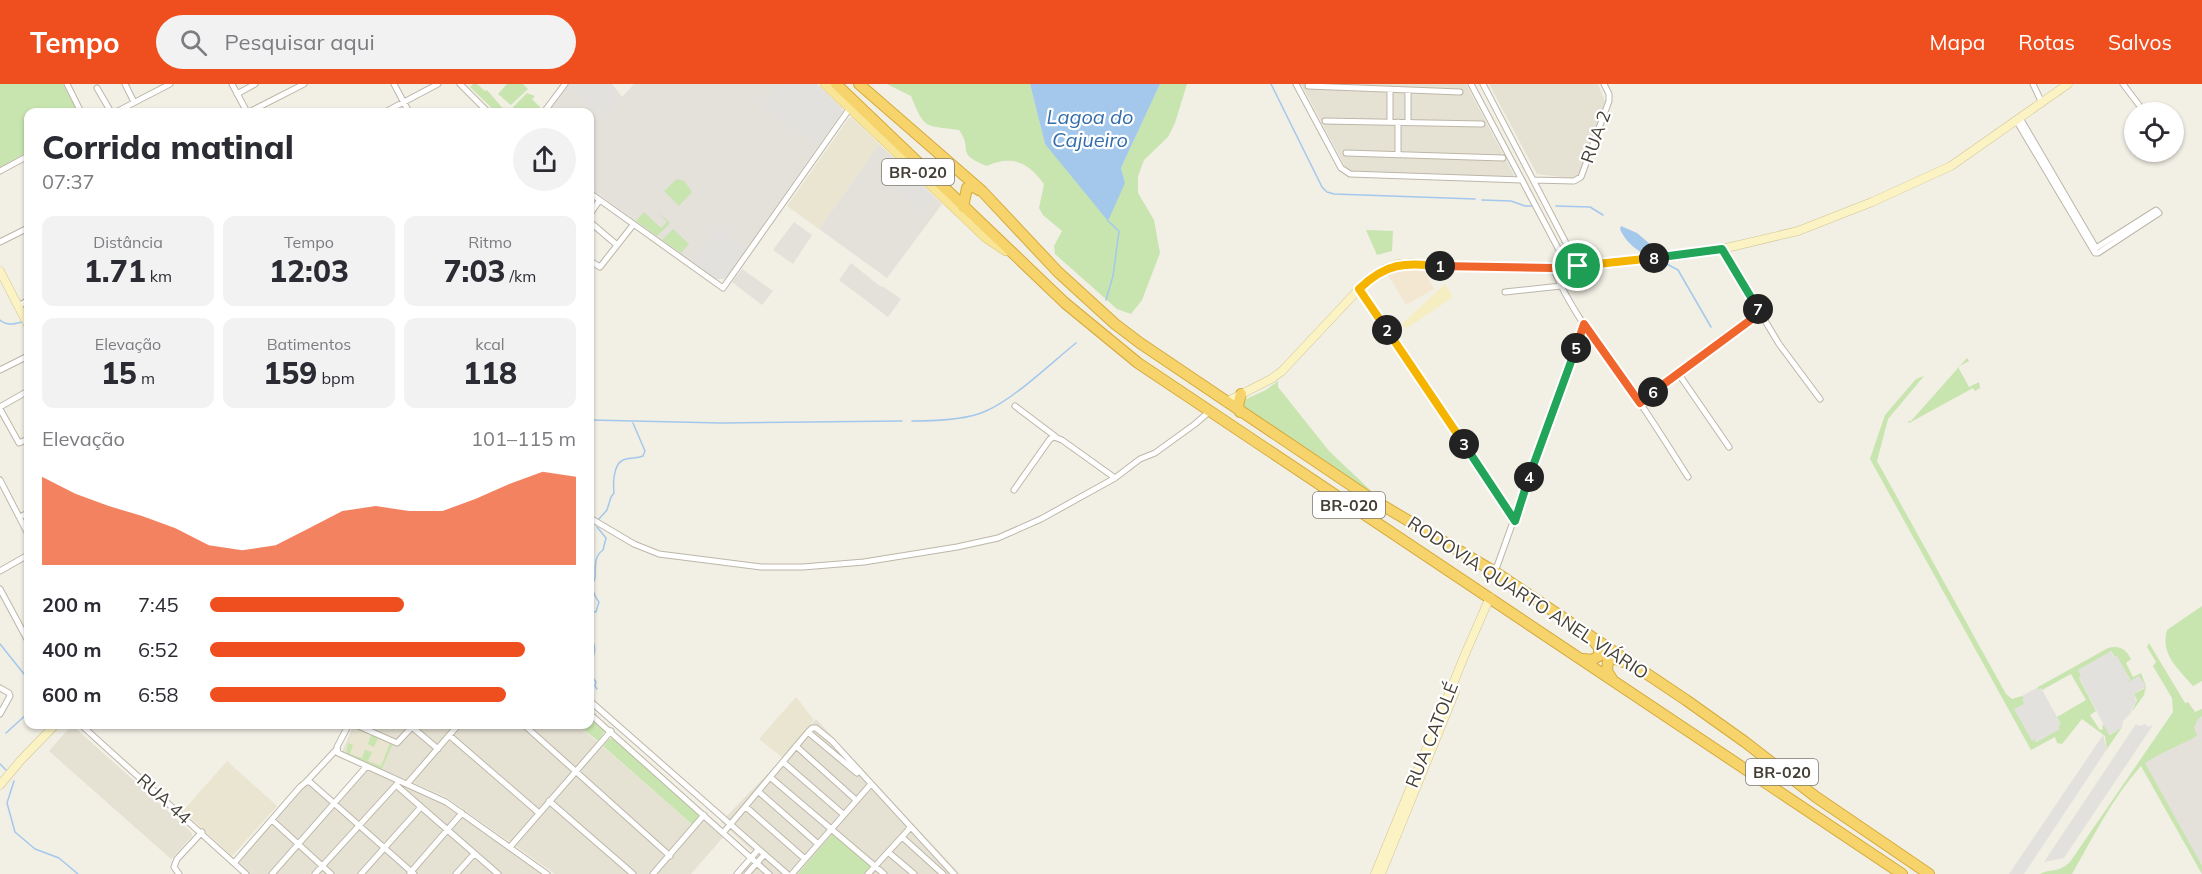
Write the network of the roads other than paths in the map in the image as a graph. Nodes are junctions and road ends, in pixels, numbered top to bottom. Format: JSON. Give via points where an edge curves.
{"nodes":[{"id":1,"x":67,"y":84,"type":"edge"},
{"id":2,"x":125,"y":84,"type":"edge"},
{"id":3,"x":170,"y":84,"type":"edge"},
{"id":4,"x":232,"y":84,"type":"edge"},
{"id":5,"x":255,"y":84,"type":"edge"},
{"id":6,"x":304,"y":84,"type":"edge"},
{"id":7,"x":394,"y":84,"type":"edge"},
{"id":8,"x":438,"y":84,"type":"edge"},
{"id":9,"x":460,"y":84,"type":"edge"},
{"id":10,"x":565,"y":84,"type":"edge"},
{"id":11,"x":825,"y":84,"type":"edge"},
{"id":12,"x":836,"y":84,"type":"edge"},
{"id":13,"x":859,"y":84,"type":"edge"},
{"id":14,"x":1296,"y":84,"type":"edge"},
{"id":15,"x":1471,"y":84,"type":"edge"},
{"id":16,"x":1483,"y":84,"type":"edge"},
{"id":17,"x":1604,"y":84,"type":"edge"},
{"id":18,"x":2033,"y":84,"type":"edge"},
{"id":19,"x":2068,"y":84,"type":"edge"},
{"id":20,"x":2123,"y":84,"type":"edge"},
{"id":21,"x":1308,"y":86,"type":"dead end"},
{"id":22,"x":1397,"y":87,"type":"edge"},
{"id":23,"x":97,"y":88,"type":"dead end"},
{"id":24,"x":1390,"y":89,"type":"junction"},
{"id":25,"x":1408,"y":90,"type":"junction"},
{"id":26,"x":1460,"y":92,"type":"dead end"},
{"id":27,"x":237,"y":94,"type":"junction"},
{"id":28,"x":134,"y":102,"type":"junction"},
{"id":29,"x":2137,"y":102,"type":"edge"},
{"id":30,"x":404,"y":103,"type":"junction"},
{"id":31,"x":2042,"y":103,"type":"junction"},
{"id":32,"x":79,"y":108,"type":"edge"},
{"id":33,"x":109,"y":108,"type":"edge"},
{"id":34,"x":123,"y":108,"type":"edge"},
{"id":35,"x":246,"y":108,"type":"edge"},
{"id":36,"x":256,"y":108,"type":"edge"},
{"id":37,"x":393,"y":108,"type":"edge"},
{"id":38,"x":407,"y":108,"type":"edge"},
{"id":39,"x":484,"y":108,"type":"edge"},
{"id":40,"x":547,"y":108,"type":"edge"},
{"id":41,"x":850,"y":108,"type":"junction"},
{"id":42,"x":2018,"y":119,"type":"junction"},
{"id":43,"x":1325,"y":121,"type":"dead end"},
{"id":44,"x":1390,"y":122,"type":"junction"},
{"id":45,"x":1398,"y":122,"type":"junction"},
{"id":46,"x":1408,"y":123,"type":"junction"},
{"id":47,"x":1482,"y":124,"type":"dead end"},
{"id":48,"x":1346,"y":153,"type":"dead end"},
{"id":49,"x":1398,"y":155,"type":"junction"},
{"id":50,"x":24,"y":158,"type":"edge"},
{"id":51,"x":1503,"y":158,"type":"dead end"},
{"id":52,"x":0,"y":171,"type":"edge"},
{"id":53,"x":1522,"y":180,"type":"junction"},
{"id":54,"x":1533,"y":180,"type":"junction"},
{"id":55,"x":982,"y":191,"type":"junction"},
{"id":56,"x":594,"y":197,"type":"edge"},
{"id":57,"x":599,"y":201,"type":"junction"},
{"id":58,"x":963,"y":207,"type":"junction"},
{"id":59,"x":594,"y":208,"type":"edge"},
{"id":60,"x":594,"y":225,"type":"edge"},
{"id":61,"x":633,"y":225,"type":"junction"},
{"id":62,"x":24,"y":230,"type":"edge"},
{"id":63,"x":2120,"y":237,"type":"junction"},
{"id":64,"x":0,"y":242,"type":"edge"},
{"id":65,"x":617,"y":245,"type":"junction"},
{"id":66,"x":1722,"y":249,"type":"junction"},
{"id":67,"x":1015,"y":256,"type":"junction"},
{"id":68,"x":594,"y":264,"type":"edge"},
{"id":69,"x":1578,"y":266,"type":"junction"},
{"id":70,"x":1568,"y":267,"type":"junction"},
{"id":71,"x":1553,"y":268,"type":"junction"},
{"id":72,"x":0,"y":271,"type":"edge"},
{"id":73,"x":1561,"y":286,"type":"junction"},
{"id":74,"x":1359,"y":289,"type":"junction"},
{"id":75,"x":1505,"y":292,"type":"dead end"},
{"id":76,"x":24,"y":303,"type":"edge"},
{"id":77,"x":19,"y":306,"type":"junction"},
{"id":78,"x":1760,"y":313,"type":"junction"},
{"id":79,"x":24,"y":316,"type":"edge"},
{"id":80,"x":1584,"y":324,"type":"junction"},
{"id":81,"x":24,"y":358,"type":"edge"},
{"id":82,"x":0,"y":370,"type":"edge"},
{"id":83,"x":1182,"y":373,"type":"junction"},
{"id":84,"x":1678,"y":373,"type":"junction"},
{"id":85,"x":1170,"y":384,"type":"junction"},
{"id":86,"x":1240,"y":394,"type":"junction"},
{"id":87,"x":24,"y":395,"type":"edge"},
{"id":88,"x":1820,"y":399,"type":"dead end"},
{"id":89,"x":1226,"y":402,"type":"junction"},
{"id":90,"x":1640,"y":403,"type":"junction"},
{"id":91,"x":1015,"y":406,"type":"dead end"},
{"id":92,"x":0,"y":408,"type":"edge"},
{"id":93,"x":1210,"y":411,"type":"junction"},
{"id":94,"x":1240,"y":412,"type":"junction"},
{"id":95,"x":1260,"y":425,"type":"junction"},
{"id":96,"x":1056,"y":437,"type":"junction"},
{"id":97,"x":1250,"y":439,"type":"junction"},
{"id":98,"x":24,"y":442,"type":"edge"},
{"id":99,"x":1729,"y":447,"type":"dead end"},
{"id":100,"x":1688,"y":477,"type":"dead end"},
{"id":101,"x":1115,"y":478,"type":"junction"},
{"id":102,"x":0,"y":480,"type":"edge"},
{"id":103,"x":1014,"y":490,"type":"dead end"},
{"id":104,"x":24,"y":515,"type":"edge"},
{"id":105,"x":20,"y":517,"type":"junction"},
{"id":106,"x":594,"y":520,"type":"edge"},
{"id":107,"x":1515,"y":521,"type":"junction"},
{"id":108,"x":24,"y":526,"type":"edge"},
{"id":109,"x":24,"y":557,"type":"edge"},
{"id":110,"x":0,"y":571,"type":"edge"},
{"id":111,"x":1495,"y":572,"type":"junction"},
{"id":112,"x":0,"y":589,"type":"edge"},
{"id":113,"x":1492,"y":598,"type":"junction"},
{"id":114,"x":24,"y":633,"type":"edge"},
{"id":115,"x":1591,"y":636,"type":"junction"},
{"id":116,"x":1583,"y":659,"type":"junction"},
{"id":117,"x":1641,"y":670,"type":"junction"},
{"id":118,"x":1612,"y":679,"type":"junction"},
{"id":119,"x":0,"y":688,"type":"edge"},
{"id":120,"x":594,"y":705,"type":"edge"},
{"id":121,"x":0,"y":713,"type":"edge"},
{"id":122,"x":594,"y":717,"type":"edge"},
{"id":123,"x":616,"y":724,"type":"junction"},
{"id":124,"x":51,"y":729,"type":"edge"},
{"id":125,"x":86,"y":729,"type":"edge"},
{"id":126,"x":346,"y":729,"type":"edge"},
{"id":127,"x":366,"y":729,"type":"edge"},
{"id":128,"x":410,"y":729,"type":"edge"},
{"id":129,"x":414,"y":729,"type":"edge"},
{"id":130,"x":454,"y":729,"type":"edge"},
{"id":131,"x":529,"y":729,"type":"edge"},
{"id":132,"x":610,"y":731,"type":"junction"},
{"id":133,"x":808,"y":732,"type":"junction"},
{"id":134,"x":450,"y":736,"type":"junction"},
{"id":135,"x":796,"y":746,"type":"junction"},
{"id":136,"x":438,"y":749,"type":"junction"},
{"id":137,"x":336,"y":750,"type":"junction"},
{"id":138,"x":783,"y":762,"type":"junction"},
{"id":139,"x":366,"y":767,"type":"junction"},
{"id":140,"x":576,"y":770,"type":"junction"},
{"id":141,"x":770,"y":777,"type":"junction"},
{"id":142,"x":865,"y":778,"type":"junction"},
{"id":143,"x":306,"y":782,"type":"junction"},
{"id":144,"x":398,"y":783,"type":"junction"},
{"id":145,"x":407,"y":784,"type":"junction"},
{"id":146,"x":871,"y":784,"type":"junction"},
{"id":147,"x":0,"y":785,"type":"edge"},
{"id":148,"x":759,"y":792,"type":"junction"},
{"id":149,"x":856,"y":800,"type":"junction"},
{"id":150,"x":549,"y":801,"type":"junction"},
{"id":151,"x":334,"y":803,"type":"junction"},
{"id":152,"x":421,"y":807,"type":"junction"},
{"id":153,"x":746,"y":807,"type":"junction"},
{"id":154,"x":462,"y":813,"type":"junction"},
{"id":155,"x":539,"y":813,"type":"junction"},
{"id":156,"x":843,"y":814,"type":"junction"},
{"id":157,"x":704,"y":815,"type":"junction"},
{"id":158,"x":272,"y":820,"type":"junction"},
{"id":159,"x":359,"y":825,"type":"junction"},
{"id":160,"x":730,"y":825,"type":"junction"},
{"id":161,"x":910,"y":828,"type":"junction"},
{"id":162,"x":831,"y":829,"type":"junction"},
{"id":163,"x":447,"y":831,"type":"junction"},
{"id":164,"x":202,"y":832,"type":"junction"},
{"id":165,"x":723,"y":833,"type":"junction"},
{"id":166,"x":902,"y":837,"type":"junction"},
{"id":167,"x":1392,"y":840,"type":"junction"},
{"id":168,"x":1880,"y":841,"type":"junction"},
{"id":169,"x":297,"y":843,"type":"junction"},
{"id":170,"x":818,"y":844,"type":"junction"},
{"id":171,"x":384,"y":848,"type":"junction"},
{"id":172,"x":510,"y":848,"type":"junction"},
{"id":173,"x":758,"y":850,"type":"junction"},
{"id":174,"x":888,"y":852,"type":"junction"},
{"id":175,"x":1871,"y":853,"type":"junction"},
{"id":176,"x":474,"y":854,"type":"junction"},
{"id":177,"x":764,"y":855,"type":"junction"},
{"id":178,"x":670,"y":856,"type":"junction"},
{"id":179,"x":751,"y":858,"type":"junction"},
{"id":180,"x":805,"y":859,"type":"junction"},
{"id":181,"x":234,"y":863,"type":"junction"},
{"id":182,"x":757,"y":863,"type":"junction"},
{"id":183,"x":322,"y":866,"type":"junction"},
{"id":184,"x":875,"y":866,"type":"junction"},
{"id":185,"x":411,"y":873,"type":"edge"},
{"id":186,"x":179,"y":874,"type":"edge"},
{"id":187,"x":246,"y":874,"type":"edge"},
{"id":188,"x":272,"y":874,"type":"edge"},
{"id":189,"x":315,"y":874,"type":"edge"},
{"id":190,"x":331,"y":874,"type":"edge"},
{"id":191,"x":361,"y":874,"type":"edge"},
{"id":192,"x":456,"y":874,"type":"edge"},
{"id":193,"x":498,"y":874,"type":"edge"},
{"id":194,"x":547,"y":874,"type":"edge"},
{"id":195,"x":633,"y":874,"type":"edge"},
{"id":196,"x":653,"y":874,"type":"edge"},
{"id":197,"x":737,"y":874,"type":"edge"},
{"id":198,"x":747,"y":874,"type":"edge"},
{"id":199,"x":769,"y":874,"type":"edge"},
{"id":200,"x":787,"y":874,"type":"edge"},
{"id":201,"x":792,"y":874,"type":"edge"},
{"id":202,"x":868,"y":874,"type":"edge"},
{"id":203,"x":884,"y":874,"type":"edge"},
{"id":204,"x":914,"y":874,"type":"edge"},
{"id":205,"x":943,"y":874,"type":"edge"},
{"id":206,"x":954,"y":874,"type":"edge"},
{"id":207,"x":1375,"y":874,"type":"edge"},
{"id":208,"x":1381,"y":874,"type":"edge"},
{"id":209,"x":1902,"y":874,"type":"edge"},
{"id":210,"x":1929,"y":874,"type":"edge"}],
"edges":[{"from":1,"to":32,"type":"street"},
{"from":2,"to":28,"type":"street"},
{"from":3,"to":28,"type":"street"},
{"from":4,"to":27,"type":"street"},
{"from":5,"to":27,"type":"street"},
{"from":6,"to":36,"type":"street"},
{"from":7,"to":30,"type":"street"},
{"from":8,"to":30,"type":"street"},
{"from":9,"to":39,"type":"street"},
{"from":10,"to":40,"type":"street"},
{"from":11,"to":41,"type":"main road","number":"BR-020"},
{"from":12,"to":58,"type":"highway","name":"RODOVIA QUARTO ANEL VIÁRIO","number":"BR-020"},
{"from":13,"to":55,"type":"highway","name":"RODOVIA QUARTO ANEL VIÁRIO","number":"BR-020"},
{"from":14,"to":53,"type":"street","via":[[1341,168],[1350,174]]},
{"from":15,"to":53,"type":"street"},
{"from":16,"to":54,"type":"street"},
{"from":17,"to":54,"type":"street","name":"RUA 2","via":[[1609,101],[1581,177],[1574,181]]},
{"from":18,"to":31,"type":"street"},
{"from":19,"to":31,"type":"street"},
{"from":20,"to":29,"type":"street"},
{"from":21,"to":24,"type":"street"},
{"from":22,"to":24,"type":"street"},
{"from":22,"to":25,"type":"street"},
{"from":23,"to":33,"type":"street"},
{"from":24,"to":44,"type":"street"},
{"from":25,"to":26,"type":"street"},
{"from":25,"to":46,"type":"street"},
{"from":27,"to":35,"type":"street"},
{"from":28,"to":34,"type":"street"},
{"from":30,"to":37,"type":"street"},
{"from":30,"to":38,"type":"street"},
{"from":31,"to":42,"type":"street"},
{"from":41,"to":61,"type":"street","via":[[723,288]]},
{"from":41,"to":67,"type":"main road","number":"BR-020","via":[[985,237]]},
{"from":42,"to":63,"type":"street","via":[[2095,253]]},
{"from":42,"to":66,"type":"street","via":[[1951,166],[1883,198],[1798,231]]},
{"from":43,"to":44,"type":"street"},
{"from":44,"to":45,"type":"street"},
{"from":45,"to":46,"type":"street"},
{"from":45,"to":49,"type":"street"},
{"from":46,"to":47,"type":"street"},
{"from":48,"to":49,"type":"street"},
{"from":49,"to":51,"type":"street"},
{"from":50,"to":52,"type":"street"},
{"from":53,"to":70,"type":"street"},
{"from":54,"to":69,"type":"street"},
{"from":55,"to":58,"type":"highway","via":[[967,188]]},
{"from":55,"to":83,"type":"highway","name":"RODOVIA QUARTO ANEL VIÁRIO","number":"BR-020","via":[[1081,294],[1114,324]]},
{"from":56,"to":57,"type":"street"},
{"from":57,"to":59,"type":"street"},
{"from":57,"to":61,"type":"street"},
{"from":58,"to":67,"type":"highway","name":"RODOVIA QUARTO ANEL VIÁRIO","number":"BR-020"},
{"from":60,"to":65,"type":"street"},
{"from":61,"to":65,"type":"street"},
{"from":62,"to":64,"type":"street"},
{"from":63,"to":63,"type":"street","via":[[2158,214],[2157,211]]},
{"from":65,"to":68,"type":"street","via":[[602,266]]},
{"from":66,"to":69,"type":"street"},
{"from":66,"to":78,"type":"street"},
{"from":67,"to":85,"type":"highway","name":"RODOVIA QUARTO ANEL VIÁRIO","number":"BR-020","via":[[1111,343]]},
{"from":69,"to":70,"type":"street"},
{"from":70,"to":71,"type":"street"},
{"from":71,"to":73,"type":"street"},
{"from":71,"to":74,"type":"street","via":[[1398,264],[1384,269]]},
{"from":72,"to":77,"type":"street"},
{"from":73,"to":75,"type":"street"},
{"from":73,"to":80,"type":"street"},
{"from":74,"to":86,"type":"street","via":[[1282,371]]},
{"from":74,"to":107,"type":"street"},
{"from":76,"to":77,"type":"street"},
{"from":77,"to":79,"type":"street"},
{"from":78,"to":84,"type":"street"},
{"from":78,"to":88,"type":"street"},
{"from":80,"to":90,"type":"street"},
{"from":80,"to":107,"type":"street"},
{"from":81,"to":82,"type":"street"},
{"from":83,"to":85,"type":"highway"},
{"from":83,"to":89,"type":"highway","name":"RODOVIA QUARTO ANEL VIÁRIO","number":"BR-020"},
{"from":84,"to":90,"type":"street"},
{"from":84,"to":99,"type":"street"},
{"from":85,"to":93,"type":"highway","name":"RODOVIA QUARTO ANEL VIÁRIO","number":"BR-020"},
{"from":86,"to":89,"type":"street"},
{"from":86,"to":94,"type":"highway"},
{"from":87,"to":92,"type":"street"},
{"from":89,"to":94,"type":"highway","name":"RODOVIA QUARTO ANEL VIÁRIO","number":"BR-020"},
{"from":90,"to":100,"type":"street"},
{"from":91,"to":96,"type":"street"},
{"from":92,"to":98,"type":"street","via":[[18,441]]},
{"from":93,"to":97,"type":"highway","name":"RODOVIA QUARTO ANEL VIÁRIO","number":"BR-020"},
{"from":93,"to":101,"type":"street"},
{"from":94,"to":95,"type":"highway","name":"RODOVIA QUARTO ANEL VIÁRIO","number":"BR-020"},
{"from":95,"to":97,"type":"highway"},
{"from":95,"to":111,"type":"highway","name":"RODOVIA QUARTO ANEL VIÁRIO","number":"BR-020","via":[[1370,498]]},
{"from":96,"to":101,"type":"street"},
{"from":96,"to":103,"type":"street","via":[[1050,439]]},
{"from":97,"to":113,"type":"highway","name":"RODOVIA QUARTO ANEL VIÁRIO","number":"BR-020"},
{"from":101,"to":106,"type":"street","via":[[998,538],[832,565],[761,567],[663,555],[634,544]]},
{"from":102,"to":105,"type":"street"},
{"from":104,"to":105,"type":"street"},
{"from":105,"to":108,"type":"street"},
{"from":107,"to":111,"type":"street"},
{"from":109,"to":110,"type":"street"},
{"from":111,"to":115,"type":"highway","name":"RODOVIA QUARTO ANEL VIÁRIO","number":"BR-020"},
{"from":112,"to":114,"type":"street"},
{"from":113,"to":116,"type":"highway","name":"RODOVIA QUARTO ANEL VIÁRIO","number":"BR-020"},
{"from":113,"to":167,"type":"street","name":"RUA CATOLÉ"},
{"from":115,"to":116,"type":"highway","via":[[1600,654],[1592,660]]},
{"from":115,"to":117,"type":"highway","name":"RODOVIA QUARTO ANEL VIÁRIO","number":"BR-020"},
{"from":116,"to":118,"type":"highway","name":"RODOVIA QUARTO ANEL VIÁRIO","number":"BR-020"},
{"from":117,"to":118,"type":"highway","via":[[1611,658],[1606,669]]},
{"from":117,"to":168,"type":"highway","name":"RODOVIA QUARTO ANEL VIÁRIO","number":"BR-020"},
{"from":118,"to":175,"type":"highway","name":"RODOVIA QUARTO ANEL VIÁRIO","number":"BR-020"},
{"from":119,"to":121,"type":"street","via":[[10,697]]},
{"from":120,"to":123,"type":"street"},
{"from":122,"to":132,"type":"street"},
{"from":123,"to":132,"type":"street"},
{"from":123,"to":160,"type":"street"},
{"from":124,"to":147,"type":"street"},
{"from":125,"to":164,"type":"street","name":"RUA 44"},
{"from":126,"to":137,"type":"street"},
{"from":127,"to":128,"type":"street","via":[[398,743]]},
{"from":129,"to":136,"type":"street"},
{"from":130,"to":134,"type":"street"},
{"from":131,"to":140,"type":"street"},
{"from":132,"to":140,"type":"street"},
{"from":132,"to":157,"type":"street"},
{"from":133,"to":135,"type":"street"},
{"from":133,"to":142,"type":"street"},
{"from":133,"to":142,"type":"street","via":[[813,728],[826,735]]},
{"from":134,"to":136,"type":"street"},
{"from":134,"to":155,"type":"street"},
{"from":135,"to":138,"type":"street"},
{"from":135,"to":149,"type":"street"},
{"from":136,"to":145,"type":"street"},
{"from":137,"to":139,"type":"street"},
{"from":137,"to":143,"type":"street"},
{"from":138,"to":141,"type":"street"},
{"from":138,"to":156,"type":"street"},
{"from":139,"to":144,"type":"street"},
{"from":139,"to":151,"type":"street"},
{"from":140,"to":150,"type":"street"},
{"from":140,"to":178,"type":"street"},
{"from":141,"to":148,"type":"street"},
{"from":141,"to":162,"type":"street"},
{"from":142,"to":146,"type":"street"},
{"from":143,"to":151,"type":"street"},
{"from":143,"to":158,"type":"street"},
{"from":144,"to":145,"type":"street"},
{"from":144,"to":152,"type":"street"},
{"from":144,"to":159,"type":"street"},
{"from":145,"to":154,"type":"street"},
{"from":146,"to":149,"type":"street"},
{"from":146,"to":161,"type":"street"},
{"from":148,"to":153,"type":"street"},
{"from":148,"to":170,"type":"street"},
{"from":149,"to":156,"type":"street"},
{"from":150,"to":155,"type":"street"},
{"from":150,"to":195,"type":"street"},
{"from":151,"to":159,"type":"street"},
{"from":151,"to":169,"type":"street"},
{"from":152,"to":163,"type":"street"},
{"from":152,"to":171,"type":"street"},
{"from":153,"to":160,"type":"street"},
{"from":153,"to":180,"type":"street"},
{"from":154,"to":163,"type":"street"},
{"from":154,"to":172,"type":"street"},
{"from":155,"to":172,"type":"street"},
{"from":156,"to":162,"type":"street"},
{"from":157,"to":165,"type":"street"},
{"from":157,"to":178,"type":"street"},
{"from":158,"to":169,"type":"street"},
{"from":158,"to":181,"type":"street"},
{"from":159,"to":171,"type":"street"},
{"from":159,"to":183,"type":"street"},
{"from":160,"to":165,"type":"street"},
{"from":160,"to":173,"type":"street"},
{"from":161,"to":166,"type":"street"},
{"from":161,"to":206,"type":"street"},
{"from":162,"to":170,"type":"street"},
{"from":162,"to":184,"type":"street"},
{"from":163,"to":176,"type":"street"},
{"from":163,"to":185,"type":"street"},
{"from":164,"to":181,"type":"street","name":"RUA 44"},
{"from":164,"to":186,"type":"street","via":[[177,859],[174,867]]},
{"from":165,"to":179,"type":"street"},
{"from":166,"to":174,"type":"street"},
{"from":166,"to":205,"type":"street"},
{"from":167,"to":207,"type":"street","name":"RUA CATOLÉ"},
{"from":167,"to":208,"type":"street","name":"RUA CATOLÉ"},
{"from":168,"to":175,"type":"highway"},
{"from":168,"to":210,"type":"highway","name":"RODOVIA QUARTO ANEL VIÁRIO","number":"BR-020"},
{"from":169,"to":183,"type":"street"},
{"from":169,"to":188,"type":"street"},
{"from":170,"to":180,"type":"street"},
{"from":171,"to":185,"type":"street"},
{"from":171,"to":191,"type":"street"},
{"from":172,"to":194,"type":"street"},
{"from":173,"to":177,"type":"street"},
{"from":173,"to":179,"type":"street"},
{"from":174,"to":184,"type":"street"},
{"from":174,"to":204,"type":"street"},
{"from":175,"to":209,"type":"highway","name":"RODOVIA QUARTO ANEL VIÁRIO","number":"BR-020"},
{"from":176,"to":192,"type":"street"},
{"from":176,"to":193,"type":"street"},
{"from":177,"to":182,"type":"street"},
{"from":177,"to":200,"type":"street"},
{"from":178,"to":196,"type":"street"},
{"from":179,"to":182,"type":"street"},
{"from":179,"to":197,"type":"street"},
{"from":180,"to":201,"type":"street"},
{"from":181,"to":187,"type":"street","name":"RUA 44"},
{"from":182,"to":198,"type":"street"},
{"from":182,"to":199,"type":"street"},
{"from":183,"to":189,"type":"street"},
{"from":183,"to":190,"type":"street"},
{"from":184,"to":202,"type":"street"},
{"from":184,"to":203,"type":"street"}]}
